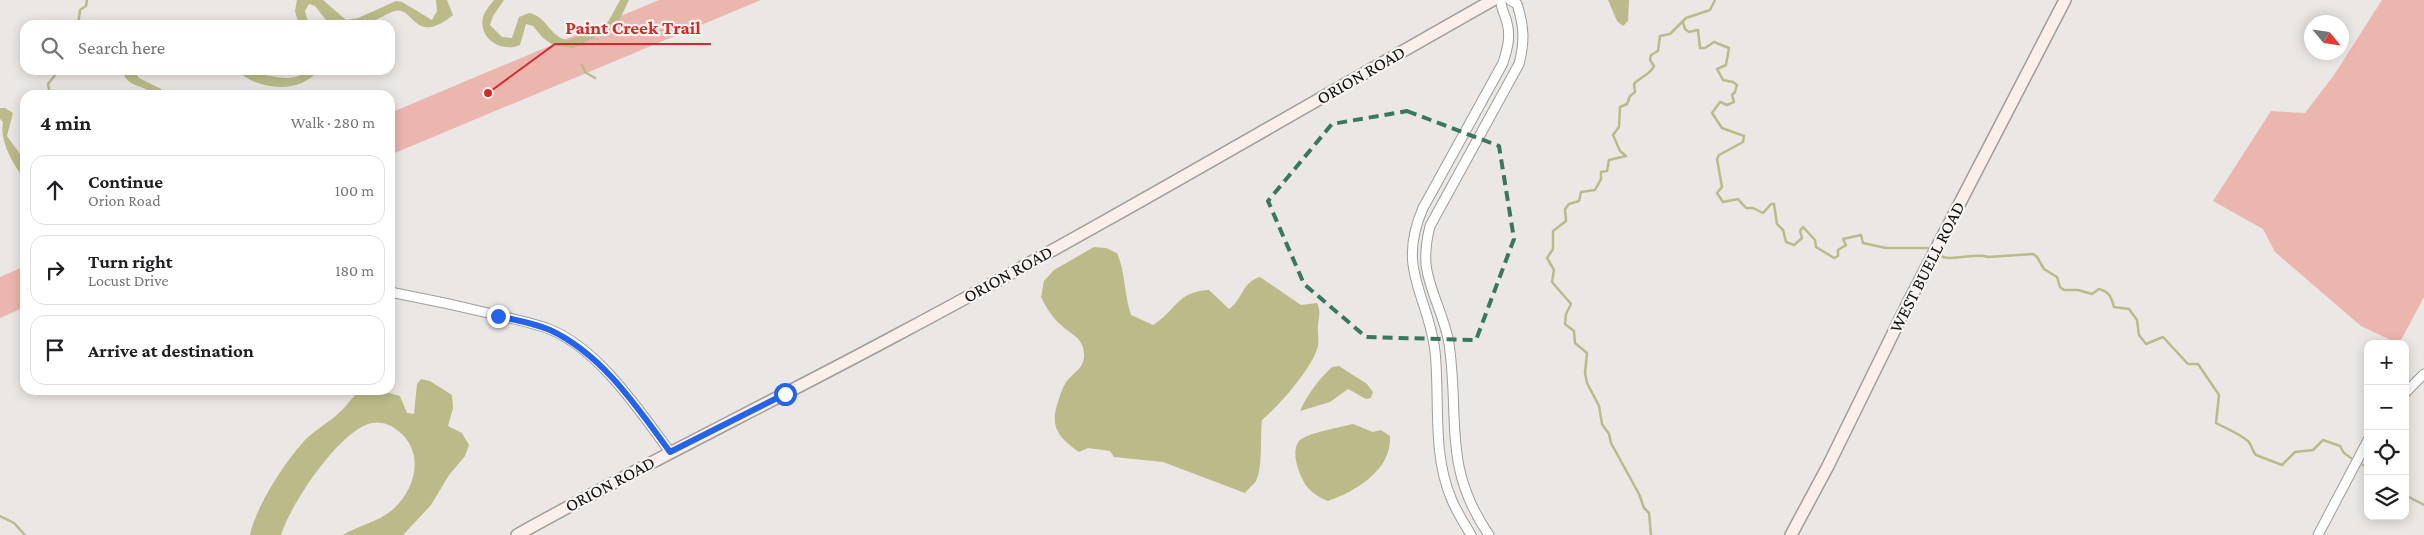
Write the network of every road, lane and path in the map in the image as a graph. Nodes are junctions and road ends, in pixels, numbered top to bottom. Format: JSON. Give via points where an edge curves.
{"nodes":[{"id":1,"x":1493,"y":0,"type":"edge"},
{"id":2,"x":1501,"y":0,"type":"edge"},
{"id":3,"x":1510,"y":0,"type":"edge"},
{"id":4,"x":2065,"y":0,"type":"edge"},
{"id":5,"x":1524,"y":34,"type":"junction"},
{"id":6,"x":1508,"y":36,"type":"junction"},
{"id":7,"x":1491,"y":84,"type":"junction"},
{"id":8,"x":1504,"y":92,"type":"junction"},
{"id":9,"x":1421,"y":212,"type":"junction"},
{"id":10,"x":1433,"y":219,"type":"junction"},
{"id":11,"x":395,"y":293,"type":"edge"},
{"id":12,"x":2424,"y":374,"type":"edge"},
{"id":13,"x":1452,"y":378,"type":"junction"},
{"id":14,"x":1437,"y":380,"type":"junction"},
{"id":15,"x":2409,"y":389,"type":"edge"},
{"id":16,"x":2364,"y":448,"type":"edge"},
{"id":17,"x":670,"y":452,"type":"junction"},
{"id":18,"x":1466,"y":494,"type":"junction"},
{"id":19,"x":1453,"y":502,"type":"junction"},
{"id":20,"x":530,"y":532,"type":"edge"},
{"id":21,"x":516,"y":535,"type":"edge"},
{"id":22,"x":1471,"y":535,"type":"edge"},
{"id":23,"x":1490,"y":535,"type":"edge"},
{"id":24,"x":1791,"y":535,"type":"edge"},
{"id":25,"x":2318,"y":535,"type":"edge"}],
"edges":[{"from":1,"to":17,"type":"main road","name":"ORION ROAD","via":[[928,318]]},
{"from":2,"to":6,"type":"street"},
{"from":3,"to":5,"type":"street","via":[[1517,4]]},
{"from":4,"to":24,"type":"main road","name":"WEST BUELL ROAD"},
{"from":5,"to":6,"type":"street"},
{"from":5,"to":8,"type":"street","via":[[1519,64]]},
{"from":6,"to":7,"type":"street","via":[[1503,63]]},
{"from":7,"to":8,"type":"street"},
{"from":7,"to":9,"type":"street"},
{"from":8,"to":10,"type":"street"},
{"from":9,"to":10,"type":"street"},
{"from":9,"to":14,"type":"street","via":[[1415,227],[1412,256],[1414,281],[1431,329]]},
{"from":10,"to":13,"type":"street","via":[[1427,240],[1426,266],[1445,323]]},
{"from":11,"to":17,"type":"street","via":[[549,329],[570,341],[633,400]]},
{"from":12,"to":15,"type":"street"},
{"from":13,"to":14,"type":"street"},
{"from":13,"to":18,"type":"street","via":[[1455,446]]},
{"from":14,"to":19,"type":"street","via":[[1440,451]]},
{"from":16,"to":25,"type":"street"},
{"from":17,"to":20,"type":"main road","name":"ORION ROAD"},
{"from":18,"to":19,"type":"street"},
{"from":18,"to":23,"type":"street"},
{"from":19,"to":22,"type":"street"},
{"from":20,"to":21,"type":"main road","name":"ORION ROAD"}]}
